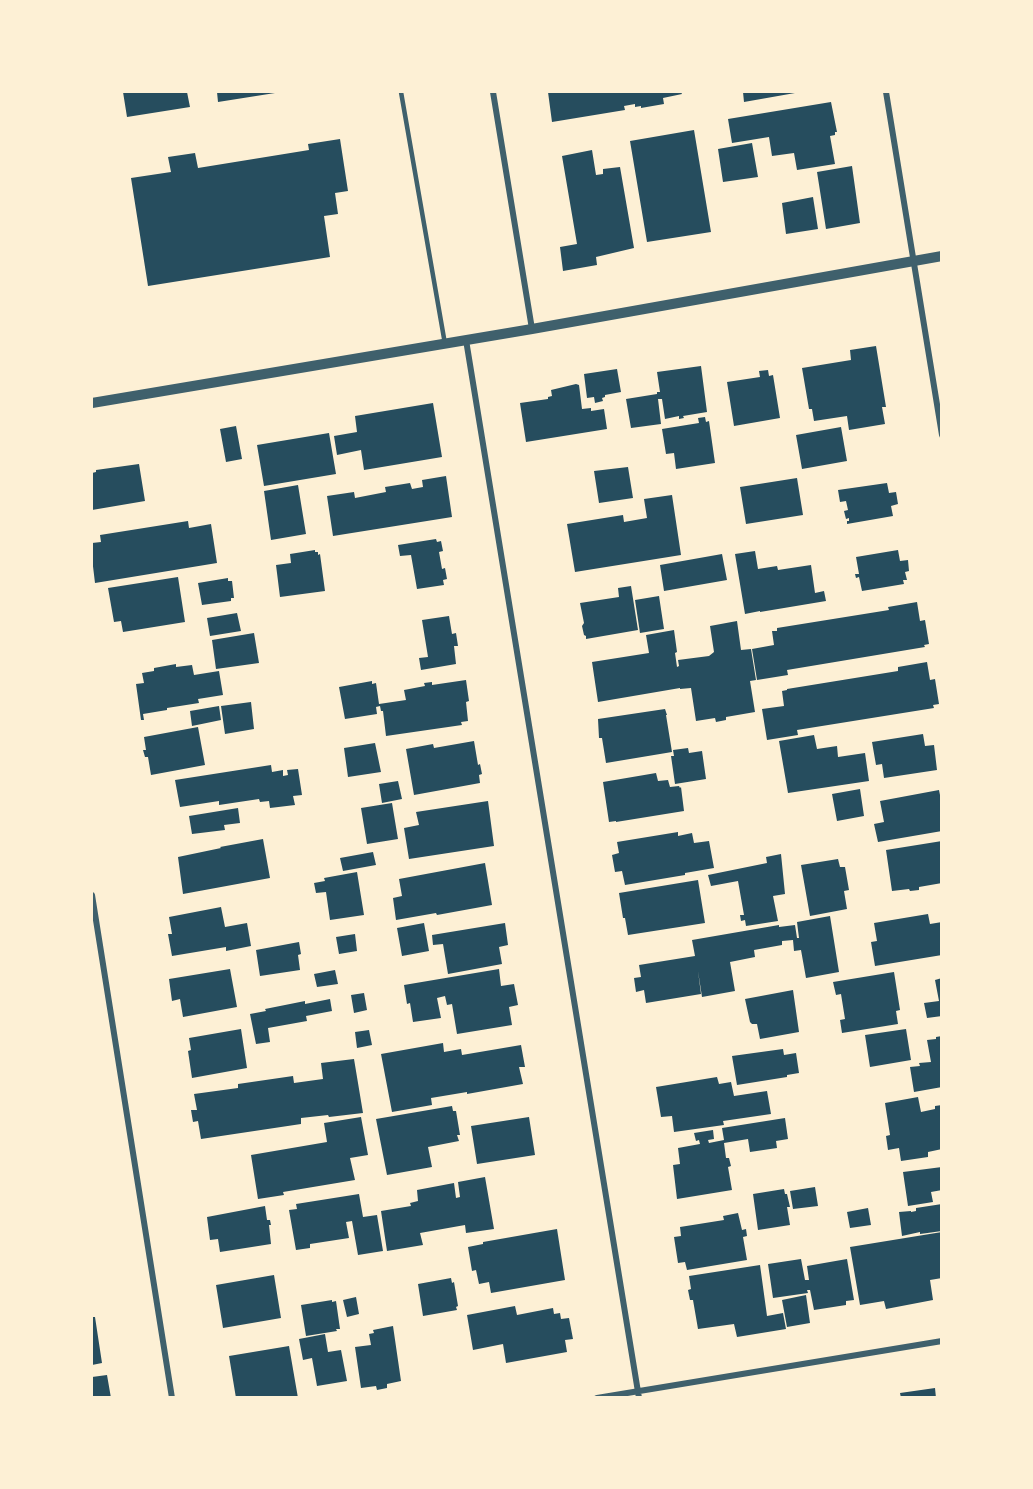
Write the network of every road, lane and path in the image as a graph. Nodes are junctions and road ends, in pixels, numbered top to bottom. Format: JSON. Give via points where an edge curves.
{"nodes":[{"id":1,"x":401,"y":92,"type":"edge"},
{"id":2,"x":493,"y":92,"type":"edge"},
{"id":3,"x":886,"y":92,"type":"edge"},
{"id":4,"x":942,"y":256,"type":"edge"},
{"id":5,"x":914,"y":261,"type":"junction"},
{"id":6,"x":532,"y":329,"type":"junction"},
{"id":7,"x":466,"y":340,"type":"junction"},
{"id":8,"x":445,"y":344,"type":"junction"},
{"id":9,"x":92,"y":403,"type":"edge"},
{"id":10,"x":942,"y":435,"type":"edge"},
{"id":11,"x":92,"y":895,"type":"edge"},
{"id":12,"x":942,"y":1341,"type":"edge"},
{"id":13,"x":639,"y":1394,"type":"edge"},
{"id":14,"x":172,"y":1398,"type":"edge"},
{"id":15,"x":597,"y":1398,"type":"edge"}],
"edges":[{"from":1,"to":8,"type":"lane"},
{"from":2,"to":6,"type":"street"},
{"from":3,"to":5,"type":"street"},
{"from":4,"to":5,"type":"street"},
{"from":5,"to":6,"type":"street"},
{"from":5,"to":10,"type":"street"},
{"from":6,"to":7,"type":"street"},
{"from":7,"to":8,"type":"street"},
{"from":7,"to":13,"type":"street"},
{"from":8,"to":9,"type":"street"},
{"from":11,"to":14,"type":"street"},
{"from":12,"to":13,"type":"street"},
{"from":13,"to":15,"type":"street"}]}
